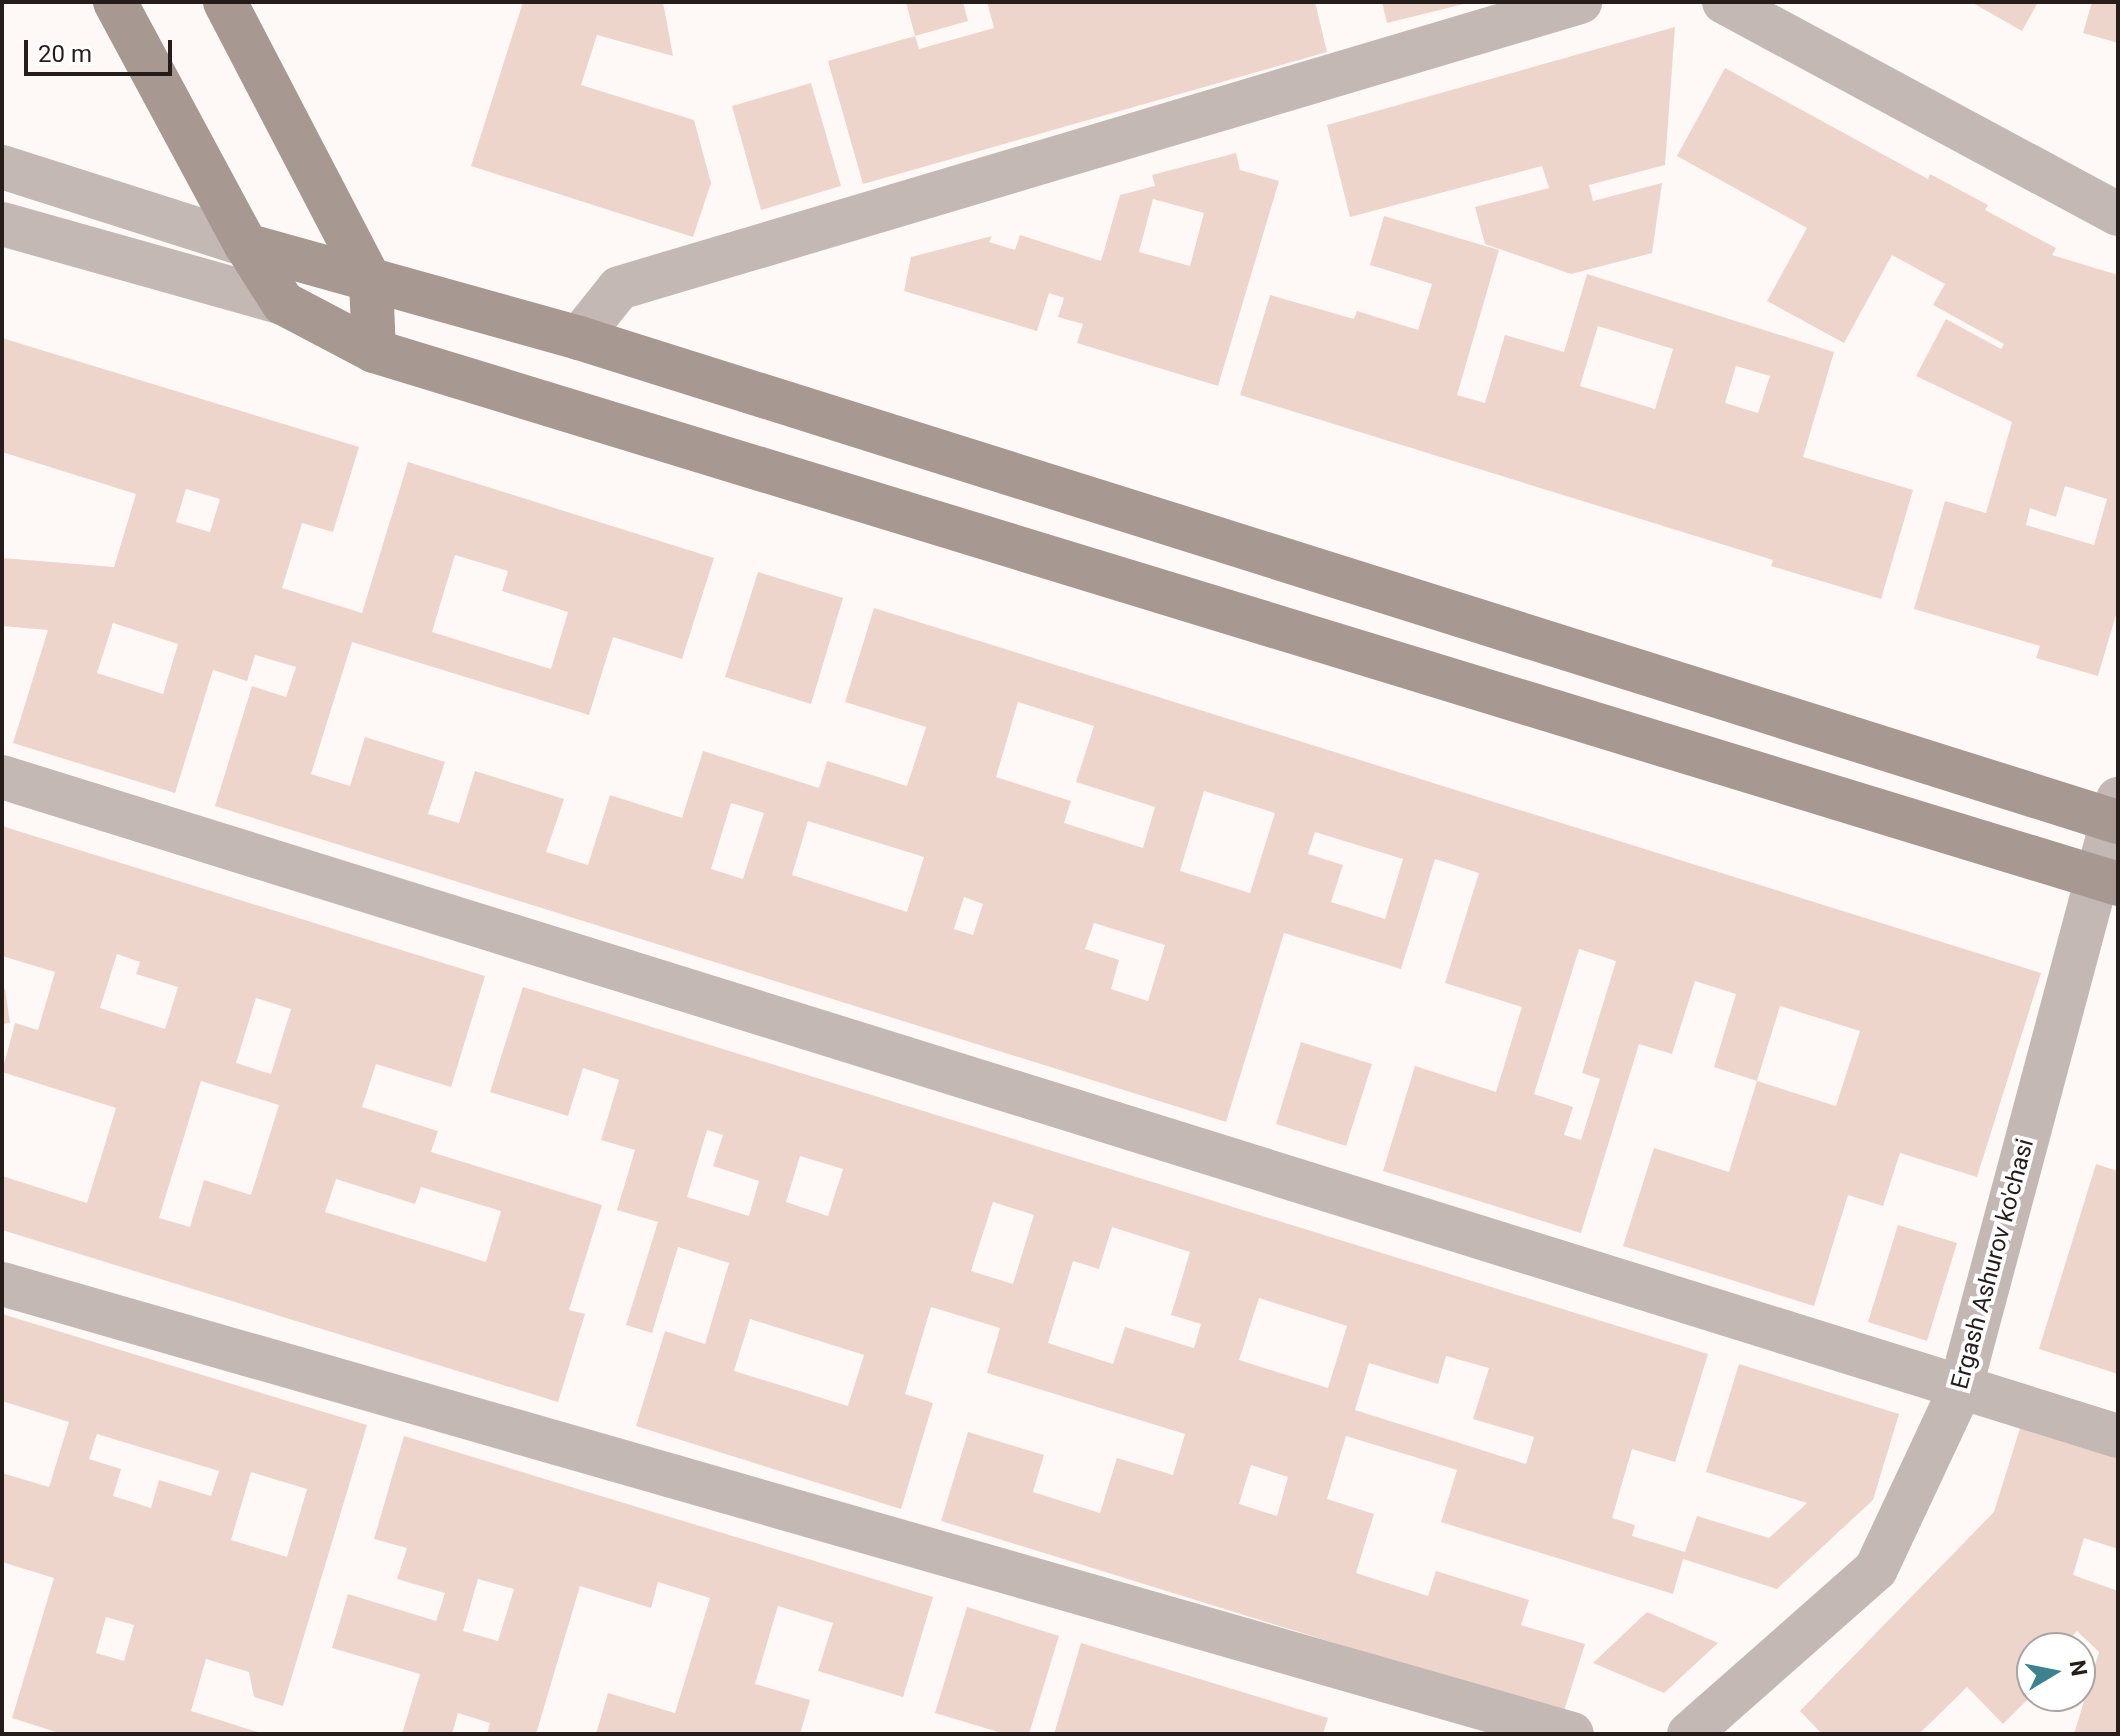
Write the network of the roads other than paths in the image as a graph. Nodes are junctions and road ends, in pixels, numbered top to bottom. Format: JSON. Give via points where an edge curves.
{"nodes":[{"id":1,"x":115,"y":2,"type":"edge"},
{"id":2,"x":225,"y":2,"type":"edge"},
{"id":3,"x":1580,"y":2,"type":"edge"},
{"id":4,"x":1724,"y":2,"type":"edge"},
{"id":5,"x":2,"y":167,"type":"edge"},
{"id":6,"x":2118,"y":214,"type":"edge"},
{"id":7,"x":2,"y":224,"type":"edge"},
{"id":8,"x":246,"y":245,"type":"junction"},
{"id":9,"x":371,"y":282,"type":"junction"},
{"id":10,"x":283,"y":303,"type":"junction"},
{"id":11,"x":579,"y":338,"type":"junction"},
{"id":12,"x":374,"y":351,"type":"junction"},
{"id":13,"x":2,"y":777,"type":"edge"},
{"id":14,"x":2116,"y":814,"type":"edge"},
{"id":15,"x":2108,"y":880,"type":"edge"},
{"id":16,"x":2,"y":1284,"type":"edge"},
{"id":17,"x":1960,"y":1390,"type":"junction"},
{"id":18,"x":2118,"y":1436,"type":"edge"},
{"id":19,"x":1572,"y":1734,"type":"edge"},
{"id":20,"x":1689,"y":1734,"type":"edge"}],
"edges":[{"from":1,"to":8,"type":"main road"},
{"from":2,"to":9,"type":"main road"},
{"from":3,"to":11,"type":"street","via":[[619,288]]},
{"from":4,"to":6,"type":"street"},
{"from":5,"to":8,"type":"street"},
{"from":7,"to":10,"type":"street"},
{"from":8,"to":9,"type":"main road"},
{"from":8,"to":10,"type":"main road"},
{"from":9,"to":11,"type":"main road"},
{"from":9,"to":12,"type":"main road"},
{"from":10,"to":12,"type":"main road"},
{"from":11,"to":14,"type":"main road"},
{"from":12,"to":15,"type":"main road"},
{"from":13,"to":17,"type":"street"},
{"from":14,"to":15,"type":"street","name":"Ergash Ashurov ko'chasi"},
{"from":15,"to":17,"type":"street","name":"Ergash Ashurov ko'chasi"},
{"from":16,"to":19,"type":"street"},
{"from":17,"to":18,"type":"street"},
{"from":17,"to":20,"type":"street","name":"Ergash Ashurov ko'chasi","via":[[1876,1569]]}]}
